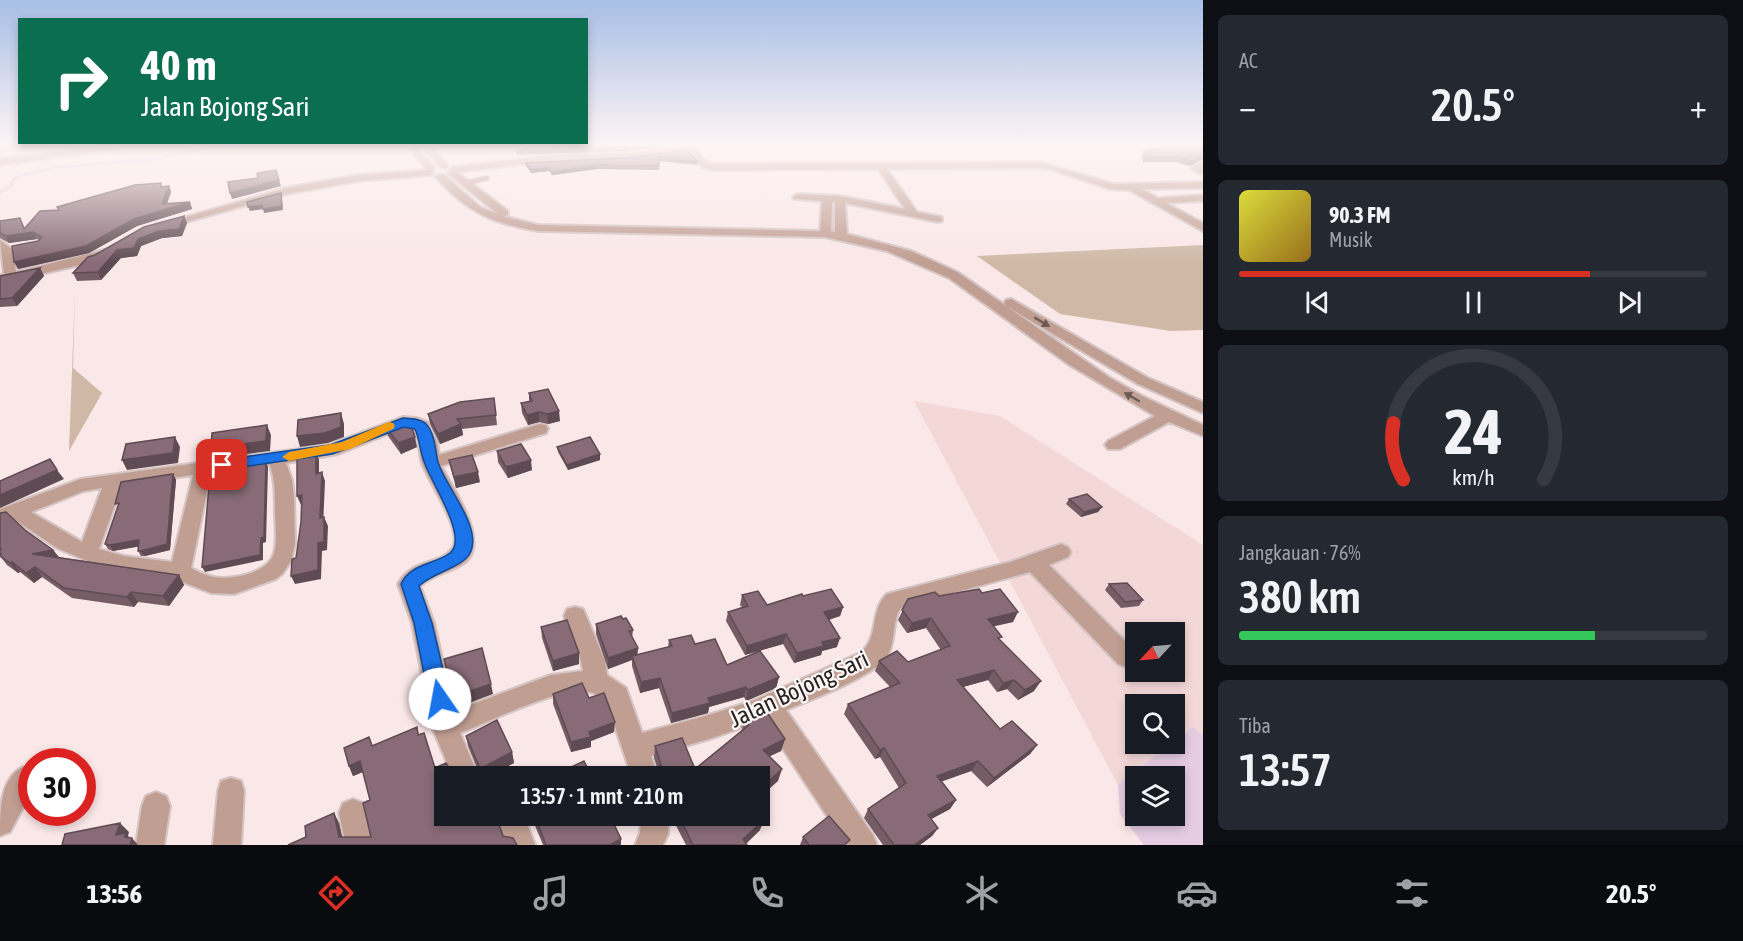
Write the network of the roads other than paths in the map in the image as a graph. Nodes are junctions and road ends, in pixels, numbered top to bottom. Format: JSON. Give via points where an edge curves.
{"nodes":[{"id":1,"x":325,"y":183,"type":"edge"},
{"id":2,"x":453,"y":183,"type":"edge"},
{"id":3,"x":466,"y":183,"type":"edge"},
{"id":4,"x":893,"y":183,"type":"edge"},
{"id":5,"x":1100,"y":183,"type":"edge"},
{"id":6,"x":1203,"y":185,"type":"edge"},
{"id":7,"x":1133,"y":187,"type":"junction"},
{"id":8,"x":798,"y":197,"type":"dead end"},
{"id":9,"x":827,"y":198,"type":"junction"},
{"id":10,"x":1203,"y":198,"type":"edge"},
{"id":11,"x":840,"y":199,"type":"junction"},
{"id":12,"x":1161,"y":200,"type":"dead end"},
{"id":13,"x":912,"y":212,"type":"junction"},
{"id":14,"x":1188,"y":215,"type":"dead end"},
{"id":15,"x":1203,"y":215,"type":"edge"},
{"id":16,"x":938,"y":219,"type":"dead end"},
{"id":17,"x":155,"y":227,"type":"edge"},
{"id":18,"x":1203,"y":228,"type":"edge"},
{"id":19,"x":726,"y":229,"type":"junction"},
{"id":20,"x":825,"y":233,"type":"junction"},
{"id":21,"x":840,"y":234,"type":"junction"},
{"id":22,"x":17,"y":241,"type":"edge"},
{"id":23,"x":3,"y":246,"type":"edge"},
{"id":24,"x":114,"y":247,"type":"edge"},
{"id":25,"x":5,"y":278,"type":"edge"},
{"id":26,"x":1109,"y":361,"type":"junction"},
{"id":27,"x":1085,"y":367,"type":"junction"},
{"id":28,"x":1203,"y":408,"type":"edge"},
{"id":29,"x":1168,"y":416,"type":"junction"},
{"id":30,"x":540,"y":429,"type":"dead end"},
{"id":31,"x":1203,"y":431,"type":"edge"},
{"id":32,"x":1114,"y":446,"type":"dead end"},
{"id":33,"x":275,"y":459,"type":"junction"},
{"id":34,"x":431,"y":463,"type":"junction"},
{"id":35,"x":203,"y":468,"type":"junction"},
{"id":36,"x":115,"y":479,"type":"junction"},
{"id":37,"x":9,"y":514,"type":"edge"},
{"id":38,"x":88,"y":552,"type":"junction"},
{"id":39,"x":1061,"y":552,"type":"dead end"},
{"id":40,"x":1034,"y":563,"type":"junction"},
{"id":41,"x":180,"y":572,"type":"junction"},
{"id":42,"x":575,"y":616,"type":"dead end"},
{"id":43,"x":1125,"y":656,"type":"edge"},
{"id":44,"x":596,"y":681,"type":"junction"},
{"id":45,"x":770,"y":708,"type":"junction"},
{"id":46,"x":445,"y":727,"type":"junction"},
{"id":47,"x":636,"y":747,"type":"junction"},
{"id":48,"x":461,"y":766,"type":"edge"},
{"id":49,"x":642,"y":766,"type":"edge"},
{"id":50,"x":18,"y":788,"type":"edge"},
{"id":51,"x":231,"y":791,"type":"dead end"},
{"id":52,"x":156,"y":806,"type":"dead end"},
{"id":53,"x":353,"y":813,"type":"dead end"},
{"id":54,"x":0,"y":822,"type":"edge"},
{"id":55,"x":514,"y":826,"type":"edge"},
{"id":56,"x":150,"y":845,"type":"edge"},
{"id":57,"x":227,"y":845,"type":"edge"},
{"id":58,"x":360,"y":845,"type":"edge"},
{"id":59,"x":521,"y":845,"type":"edge"},
{"id":60,"x":863,"y":845,"type":"edge"}],
"edges":[{"from":1,"to":17,"type":"street","via":[[278,192]]},
{"from":2,"to":19,"type":"street","via":[[476,209],[514,224],[538,228]]},
{"from":3,"to":19,"type":"street","via":[[504,213],[544,222]]},
{"from":4,"to":13,"type":"street"},
{"from":5,"to":7,"type":"street"},
{"from":6,"to":7,"type":"street"},
{"from":7,"to":18,"type":"street"},
{"from":8,"to":9,"type":"street"},
{"from":9,"to":11,"type":"street"},
{"from":9,"to":20,"type":"street"},
{"from":10,"to":12,"type":"street"},
{"from":11,"to":13,"type":"street"},
{"from":11,"to":21,"type":"street"},
{"from":13,"to":16,"type":"street"},
{"from":14,"to":15,"type":"street"},
{"from":19,"to":20,"type":"street"},
{"from":20,"to":21,"type":"street"},
{"from":21,"to":26,"type":"street","one_way":true,"via":[[873,237],[943,262]]},
{"from":21,"to":27,"type":"street","via":[[899,249],[930,262]]},
{"from":22,"to":23,"type":"street","via":[[15,247]]},
{"from":23,"to":25,"type":"street"},
{"from":24,"to":25,"type":"street","via":[[94,258]]},
{"from":26,"to":27,"type":"street"},
{"from":26,"to":28,"type":"street"},
{"from":29,"to":27,"type":"street","one_way":true},
{"from":29,"to":31,"type":"street"},
{"from":29,"to":32,"type":"street"},
{"from":30,"to":34,"type":"street"},
{"from":33,"to":34,"type":"street","via":[[332,450],[394,424],[409,422],[421,426]]},
{"from":33,"to":35,"type":"street"},
{"from":33,"to":41,"type":"street","via":[[283,484],[287,537],[279,566],[260,578],[225,586],[200,582]]},
{"from":34,"to":46,"type":"street","via":[[460,521],[465,542],[455,559],[422,572],[409,584],[423,623]]},
{"from":35,"to":36,"type":"street"},
{"from":35,"to":41,"type":"street"},
{"from":36,"to":37,"type":"street","via":[[68,489]]},
{"from":36,"to":38,"type":"street"},
{"from":37,"to":38,"type":"street"},
{"from":38,"to":41,"type":"street","via":[[118,563]]},
{"from":39,"to":40,"type":"street","name":"Jalan Bojong Sari"},
{"from":40,"to":43,"type":"street"},
{"from":40,"to":45,"type":"street","name":"Jalan Bojong Sari","via":[[895,600],[888,604],[885,636],[876,654]]},
{"from":42,"to":44,"type":"street"},
{"from":44,"to":46,"type":"street","via":[[546,688]]},
{"from":44,"to":47,"type":"street","via":[[611,688],[616,696]]},
{"from":45,"to":47,"type":"street","name":"Jalan Bojong Sari"},
{"from":45,"to":60,"type":"street"},
{"from":46,"to":48,"type":"street"},
{"from":47,"to":49,"type":"street"},
{"from":50,"to":54,"type":"street"},
{"from":51,"to":57,"type":"street"},
{"from":52,"to":56,"type":"street"},
{"from":53,"to":58,"type":"street"},
{"from":55,"to":59,"type":"street"}]}
